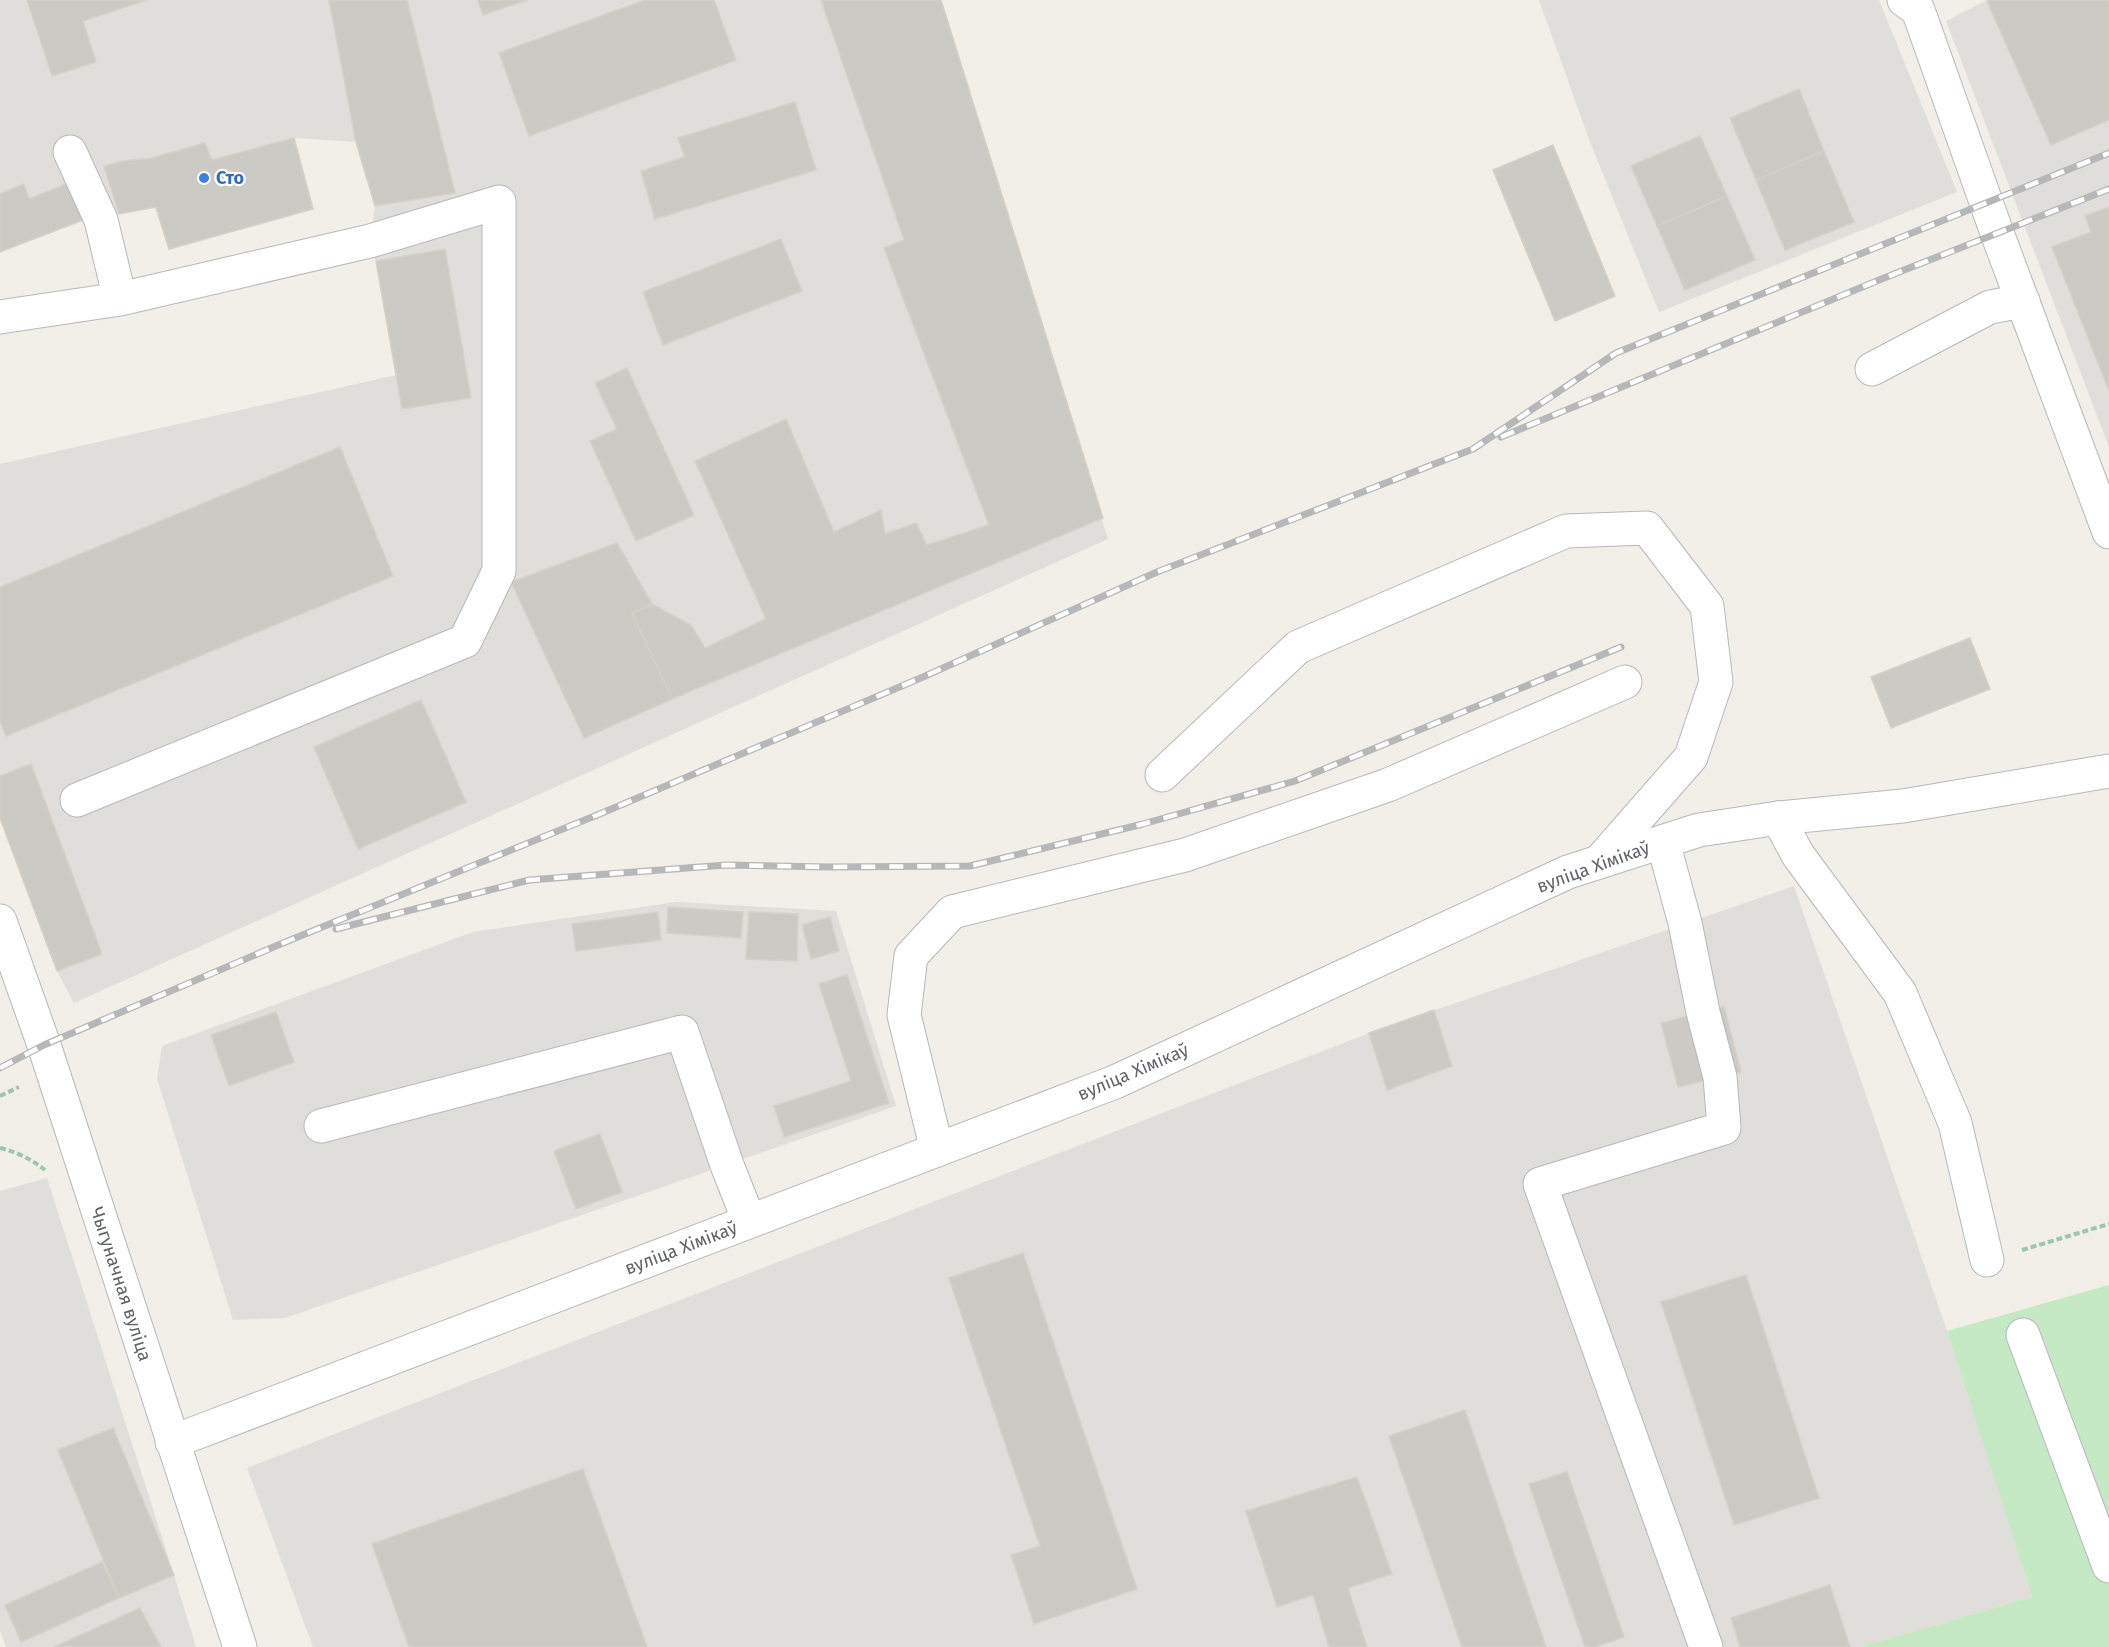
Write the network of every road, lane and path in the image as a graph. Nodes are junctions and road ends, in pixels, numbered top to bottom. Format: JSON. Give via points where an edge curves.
{"nodes":[{"id":1,"x":1904,"y":0,"type":"edge"},
{"id":2,"x":70,"y":152,"type":"dead end"},
{"id":3,"x":120,"y":298,"type":"junction"},
{"id":4,"x":2023,"y":301,"type":"junction"},
{"id":5,"x":0,"y":317,"type":"edge"},
{"id":6,"x":1872,"y":369,"type":"dead end"},
{"id":7,"x":2109,"y":532,"type":"edge"},
{"id":8,"x":1625,"y":682,"type":"dead end"},
{"id":9,"x":2109,"y":771,"type":"edge"},
{"id":10,"x":1162,"y":775,"type":"dead end"},
{"id":11,"x":77,"y":800,"type":"dead end"},
{"id":12,"x":1778,"y":818,"type":"junction"},
{"id":13,"x":1663,"y":842,"type":"junction"},
{"id":14,"x":1599,"y":862,"type":"junction"},
{"id":15,"x":0,"y":921,"type":"edge"},
{"id":16,"x":321,"y":1126,"type":"dead end"},
{"id":17,"x":937,"y":1150,"type":"junction"},
{"id":18,"x":749,"y":1221,"type":"junction"},
{"id":19,"x":2109,"y":1224,"type":"edge"},
{"id":20,"x":1987,"y":1260,"type":"joint"},
{"id":21,"x":2023,"y":1335,"type":"dead end"},
{"id":22,"x":172,"y":1442,"type":"junction"},
{"id":23,"x":2109,"y":1566,"type":"edge"},
{"id":24,"x":240,"y":1647,"type":"edge"},
{"id":25,"x":1706,"y":1647,"type":"edge"}],
"edges":[{"from":1,"to":4,"type":"street","via":[[1918,10]]},
{"from":2,"to":3,"type":"street","via":[[101,220]]},
{"from":3,"to":5,"type":"street"},
{"from":3,"to":11,"type":"street","via":[[370,241],[499,202],[499,571],[465,641]]},
{"from":4,"to":6,"type":"street","via":[[1990,307]]},
{"from":4,"to":7,"type":"street"},
{"from":8,"to":17,"type":"street","via":[[1388,785],[1185,855],[952,912],[911,956],[904,1016]]},
{"from":9,"to":12,"type":"street","name":"вуліца Хімікаў","via":[[1903,806]]},
{"from":10,"to":14,"type":"street","via":[[1298,647],[1566,531],[1647,528],[1707,606],[1716,682],[1691,757]]},
{"from":12,"to":13,"type":"street","name":"вуліца Хімікаў","via":[[1699,830]]},
{"from":12,"to":20,"type":"street","via":[[1798,855],[1900,993],[1954,1123]]},
{"from":13,"to":14,"type":"street","name":"вуліца Хімікаў"},
{"from":13,"to":25,"type":"street","via":[[1720,1077],[1724,1128],[1540,1184]]},
{"from":14,"to":17,"type":"street","name":"вуліца Хімікаў","via":[[1568,872],[1115,1082]]},
{"from":15,"to":22,"type":"street","name":"Чыгуначная вуліца"},
{"from":16,"to":18,"type":"street","via":[[682,1032]]},
{"from":17,"to":18,"type":"street","name":"вуліца Хімікаў"},
{"from":18,"to":22,"type":"street","name":"вуліца Хімікаў"},
{"from":19,"to":20,"type":"path"},
{"from":21,"to":23,"type":"street"},
{"from":22,"to":24,"type":"street","name":"Чыгуначная вуліца"}]}
